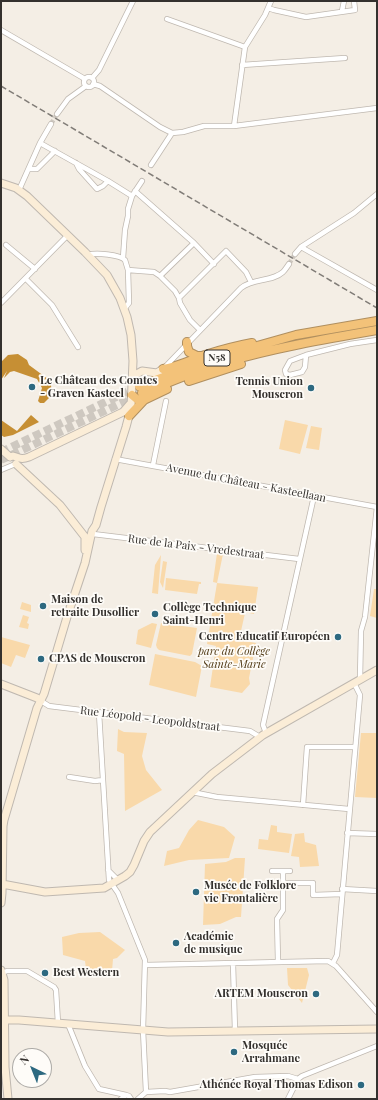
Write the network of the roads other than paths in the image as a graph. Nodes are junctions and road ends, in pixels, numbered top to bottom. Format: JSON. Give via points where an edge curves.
{"nodes":[{"id":1,"x":133,"y":1,"type":"edge"},
{"id":2,"x":271,"y":1,"type":"edge"},
{"id":3,"x":344,"y":1,"type":"edge"},
{"id":4,"x":354,"y":1,"type":"edge"},
{"id":5,"x":268,"y":8,"type":"junction"},
{"id":6,"x":342,"y":11,"type":"junction"},
{"id":7,"x":167,"y":19,"type":"dead end"},
{"id":8,"x":1,"y":30,"type":"edge"},
{"id":9,"x":245,"y":47,"type":"junction"},
{"id":10,"x":345,"y":58,"type":"dead end"},
{"id":11,"x":242,"y":65,"type":"junction"},
{"id":12,"x":92,"y":78,"type":"junction"},
{"id":13,"x":85,"y":79,"type":"junction"},
{"id":14,"x":93,"y":84,"type":"junction"},
{"id":15,"x":86,"y":86,"type":"junction"},
{"id":16,"x":377,"y":108,"type":"edge"},
{"id":17,"x":57,"y":114,"type":"tunnel mouth"},
{"id":18,"x":51,"y":124,"type":"tunnel mouth"},
{"id":19,"x":234,"y":126,"type":"junction"},
{"id":20,"x":172,"y":133,"type":"junction"},
{"id":21,"x":40,"y":143,"type":"junction"},
{"id":22,"x":55,"y":151,"type":"junction"},
{"id":23,"x":76,"y":163,"type":"junction"},
{"id":24,"x":151,"y":166,"type":"dead end"},
{"id":25,"x":29,"y":169,"type":"junction"},
{"id":26,"x":142,"y":180,"type":"dead end"},
{"id":27,"x":108,"y":181,"type":"junction"},
{"id":28,"x":1,"y":183,"type":"edge"},
{"id":29,"x":19,"y":190,"type":"junction"},
{"id":30,"x":135,"y":191,"type":"junction"},
{"id":31,"x":377,"y":194,"type":"edge"},
{"id":32,"x":132,"y":196,"type":"junction"},
{"id":33,"x":68,"y":235,"type":"junction"},
{"id":34,"x":194,"y":243,"type":"junction"},
{"id":35,"x":6,"y":245,"type":"dead end"},
{"id":36,"x":301,"y":247,"type":"junction"},
{"id":37,"x":295,"y":254,"type":"tunnel mouth"},
{"id":38,"x":88,"y":255,"type":"junction"},
{"id":39,"x":123,"y":258,"type":"junction"},
{"id":40,"x":214,"y":264,"type":"junction"},
{"id":41,"x":289,"y":264,"type":"tunnel mouth"},
{"id":42,"x":34,"y":269,"type":"junction"},
{"id":43,"x":128,"y":270,"type":"junction"},
{"id":44,"x":160,"y":276,"type":"junction"},
{"id":45,"x":26,"y":279,"type":"junction"},
{"id":46,"x":251,"y":282,"type":"junction"},
{"id":47,"x":377,"y":290,"type":"edge"},
{"id":48,"x":179,"y":298,"type":"junction"},
{"id":49,"x":1,"y":303,"type":"edge"},
{"id":50,"x":125,"y":308,"type":"junction"},
{"id":51,"x":377,"y":321,"type":"edge"},
{"id":52,"x":200,"y":330,"type":"junction"},
{"id":53,"x":377,"y":330,"type":"edge"},
{"id":54,"x":296,"y":335,"type":"junction"},
{"id":55,"x":377,"y":340,"type":"edge"},
{"id":56,"x":187,"y":342,"type":"junction"},
{"id":57,"x":78,"y":347,"type":"dead end"},
{"id":58,"x":306,"y":354,"type":"junction"},
{"id":59,"x":207,"y":355,"type":"junction"},
{"id":60,"x":133,"y":367,"type":"junction"},
{"id":61,"x":163,"y":368,"type":"junction"},
{"id":62,"x":133,"y":376,"type":"junction"},
{"id":63,"x":142,"y":393,"type":"junction"},
{"id":64,"x":131,"y":398,"type":"junction"},
{"id":65,"x":166,"y":401,"type":"dead end"},
{"id":66,"x":129,"y":416,"type":"junction"},
{"id":67,"x":114,"y":417,"type":"junction"},
{"id":68,"x":124,"y":432,"type":"junction"},
{"id":69,"x":1,"y":449,"type":"edge"},
{"id":70,"x":29,"y":457,"type":"junction"},
{"id":71,"x":115,"y":459,"type":"junction"},
{"id":72,"x":13,"y":461,"type":"junction"},
{"id":73,"x":152,"y":465,"type":"junction"},
{"id":74,"x":2,"y":470,"type":"edge"},
{"id":75,"x":28,"y":474,"type":"junction"},
{"id":76,"x":314,"y":496,"type":"junction"},
{"id":77,"x":377,"y":507,"type":"edge"},
{"id":78,"x":89,"y":535,"type":"junction"},
{"id":79,"x":299,"y":559,"type":"junction"},
{"id":80,"x":377,"y":670,"type":"edge"},
{"id":81,"x":357,"y":681,"type":"junction"},
{"id":82,"x":1,"y":684,"type":"edge"},
{"id":83,"x":40,"y":701,"type":"junction"},
{"id":84,"x":100,"y":713,"type":"junction"},
{"id":85,"x":263,"y":735,"type":"junction"},
{"id":86,"x":354,"y":747,"type":"junction"},
{"id":87,"x":69,"y":776,"type":"dead end"},
{"id":88,"x":103,"y":780,"type":"junction"},
{"id":89,"x":192,"y":792,"type":"junction"},
{"id":90,"x":302,"y":805,"type":"junction"},
{"id":91,"x":349,"y":809,"type":"junction"},
{"id":92,"x":2,"y":826,"type":"edge"},
{"id":93,"x":347,"y":833,"type":"junction"},
{"id":94,"x":377,"y":834,"type":"edge"},
{"id":95,"x":108,"y":870,"type":"junction"},
{"id":96,"x":272,"y":871,"type":"dead end"},
{"id":97,"x":283,"y":871,"type":"junction"},
{"id":98,"x":290,"y":871,"type":"dead end"},
{"id":99,"x":121,"y":878,"type":"junction"},
{"id":100,"x":283,"y":883,"type":"junction"},
{"id":101,"x":111,"y":884,"type":"junction"},
{"id":102,"x":377,"y":891,"type":"edge"},
{"id":103,"x":342,"y":892,"type":"junction"},
{"id":104,"x":118,"y":893,"type":"junction"},
{"id":105,"x":2,"y":894,"type":"edge"},
{"id":106,"x":278,"y":962,"type":"junction"},
{"id":107,"x":233,"y":963,"type":"junction"},
{"id":108,"x":333,"y":963,"type":"junction"},
{"id":109,"x":145,"y":965,"type":"junction"},
{"id":110,"x":2,"y":976,"type":"edge"},
{"id":111,"x":377,"y":1012,"type":"edge"},
{"id":112,"x":3,"y":1020,"type":"edge"},
{"id":113,"x":58,"y":1022,"type":"junction"},
{"id":114,"x":68,"y":1024,"type":"junction"},
{"id":115,"x":377,"y":1029,"type":"edge"},
{"id":116,"x":143,"y":1030,"type":"junction"},
{"id":117,"x":235,"y":1031,"type":"junction"},
{"id":118,"x":377,"y":1046,"type":"edge"},
{"id":119,"x":298,"y":1079,"type":"junction"},
{"id":120,"x":146,"y":1092,"type":"junction"},
{"id":121,"x":115,"y":1093,"type":"junction"},
{"id":122,"x":129,"y":1096,"type":"edge"},
{"id":123,"x":139,"y":1098,"type":"edge"},
{"id":124,"x":8,"y":1099,"type":"edge"},
{"id":125,"x":120,"y":1099,"type":"edge"},
{"id":126,"x":288,"y":1099,"type":"edge"}],
"edges":[{"from":1,"to":12,"type":"street","via":[[99,70]]},
{"from":2,"to":5,"type":"street"},
{"from":3,"to":6,"type":"street"},
{"from":4,"to":6,"type":"street","via":[[354,10]]},
{"from":5,"to":6,"type":"street","via":[[306,17]]},
{"from":5,"to":9,"type":"street"},
{"from":7,"to":9,"type":"street"},
{"from":8,"to":13,"type":"street"},
{"from":9,"to":11,"type":"street"},
{"from":10,"to":11,"type":"street"},
{"from":11,"to":19,"type":"street"},
{"from":12,"to":13,"type":"street"},
{"from":12,"to":14,"type":"street"},
{"from":13,"to":15,"type":"street"},
{"from":14,"to":15,"type":"street"},
{"from":14,"to":20,"type":"street"},
{"from":15,"to":17,"type":"street","via":[[68,99]]},
{"from":16,"to":19,"type":"street"},
{"from":18,"to":21,"type":"street"},
{"from":19,"to":20,"type":"street","via":[[204,126]]},
{"from":20,"to":24,"type":"street"},
{"from":21,"to":22,"type":"street"},
{"from":21,"to":25,"type":"street"},
{"from":22,"to":23,"type":"street"},
{"from":22,"to":25,"type":"street","via":[[37,169]]},
{"from":23,"to":27,"type":"street"},
{"from":23,"to":27,"type":"street","via":[[97,189]]},
{"from":25,"to":29,"type":"street"},
{"from":26,"to":30,"type":"street"},
{"from":27,"to":32,"type":"street"},
{"from":28,"to":29,"type":"main road"},
{"from":29,"to":33,"type":"main road"},
{"from":30,"to":32,"type":"street"},
{"from":30,"to":34,"type":"street"},
{"from":31,"to":36,"type":"street","via":[[354,213]]},
{"from":32,"to":39,"type":"street","via":[[128,209]]},
{"from":33,"to":38,"type":"main road"},
{"from":33,"to":42,"type":"street"},
{"from":34,"to":40,"type":"street"},
{"from":34,"to":44,"type":"street"},
{"from":35,"to":42,"type":"street"},
{"from":36,"to":37,"type":"street"},
{"from":36,"to":47,"type":"street"},
{"from":38,"to":39,"type":"street","via":[[93,253]]},
{"from":38,"to":50,"type":"main road","via":[[110,279]]},
{"from":39,"to":43,"type":"street"},
{"from":40,"to":46,"type":"street","via":[[226,251],[246,272]]},
{"from":40,"to":48,"type":"street"},
{"from":41,"to":46,"type":"street","via":[[276,276]]},
{"from":42,"to":45,"type":"street"},
{"from":43,"to":44,"type":"street","via":[[154,272]]},
{"from":43,"to":50,"type":"street","via":[[129,303]]},
{"from":44,"to":48,"type":"street"},
{"from":45,"to":49,"type":"street"},
{"from":45,"to":57,"type":"street","via":[[52,305]]},
{"from":46,"to":52,"type":"street","via":[[241,288]]},
{"from":48,"to":52,"type":"street","via":[[190,320]]},
{"from":50,"to":60,"type":"main road"},
{"from":51,"to":54,"type":"highway","number":"N58"},
{"from":52,"to":56,"type":"street"},
{"from":53,"to":63,"type":"highway","via":[[274,350],[150,396]]},
{"from":54,"to":59,"type":"highway","via":[[237,346]]},
{"from":54,"to":63,"type":"highway","number":"N58","via":[[218,357]]},
{"from":55,"to":58,"type":"street"},
{"from":56,"to":59,"type":"highway","via":[[192,355]]},
{"from":56,"to":61,"type":"street"},
{"from":58,"to":58,"type":"street","via":[[290,361],[285,370],[286,374],[302,372]]},
{"from":59,"to":61,"type":"highway","via":[[171,368]]},
{"from":60,"to":61,"type":"main road"},
{"from":60,"to":62,"type":"main road"},
{"from":61,"to":62,"type":"main road","via":[[157,373],[142,371]]},
{"from":62,"to":64,"type":"main road"},
{"from":63,"to":64,"type":"highway","via":[[138,400]]},
{"from":63,"to":66,"type":"highway"},
{"from":64,"to":66,"type":"main road"},
{"from":64,"to":67,"type":"main road","via":[[125,410]]},
{"from":65,"to":73,"type":"street"},
{"from":66,"to":68,"type":"main road"},
{"from":67,"to":68,"type":"main road","via":[[122,422]]},
{"from":67,"to":70,"type":"main road"},
{"from":68,"to":71,"type":"main road"},
{"from":69,"to":72,"type":"main road"},
{"from":70,"to":72,"type":"main road"},
{"from":70,"to":75,"type":"main road","via":[[25,466]]},
{"from":71,"to":73,"type":"street","name":"Avenue du Château - Kasteellaan"},
{"from":71,"to":78,"type":"main road","via":[[96,525]]},
{"from":72,"to":74,"type":"street"},
{"from":72,"to":75,"type":"main road"},
{"from":73,"to":76,"type":"street","name":"Avenue du Château - Kasteellaan"},
{"from":75,"to":78,"type":"main road","via":[[52,497],[75,527]]},
{"from":76,"to":77,"type":"street","name":"Avenue du Château - Kasteellaan"},
{"from":76,"to":79,"type":"street"},
{"from":77,"to":81,"type":"street"},
{"from":78,"to":79,"type":"street","name":"Rue de la Paix - Vredestraat"},
{"from":78,"to":83,"type":"main road","via":[[85,563]]},
{"from":79,"to":85,"type":"street","via":[[263,725]]},
{"from":80,"to":81,"type":"main road"},
{"from":81,"to":85,"type":"main road"},
{"from":81,"to":86,"type":"street","via":[[360,695]]},
{"from":82,"to":83,"type":"main road"},
{"from":83,"to":84,"type":"street","name":"Rue Léopold - Leopoldstraat","via":[[49,706]]},
{"from":83,"to":92,"type":"main road"},
{"from":84,"to":85,"type":"street","name":"Rue Léopold - Leopoldstraat","via":[[250,731]]},
{"from":84,"to":88,"type":"street"},
{"from":85,"to":89,"type":"main road"},
{"from":86,"to":90,"type":"street","via":[[307,747]]},
{"from":86,"to":91,"type":"street"},
{"from":87,"to":88,"type":"street"},
{"from":88,"to":95,"type":"street"},
{"from":89,"to":90,"type":"street","via":[[217,797]]},
{"from":89,"to":99,"type":"main road","via":[[150,832],[133,868]]},
{"from":90,"to":91,"type":"street"},
{"from":91,"to":93,"type":"street"},
{"from":92,"to":105,"type":"main road"},
{"from":93,"to":94,"type":"street"},
{"from":93,"to":103,"type":"street"},
{"from":95,"to":99,"type":"street"},
{"from":95,"to":101,"type":"street"},
{"from":96,"to":97,"type":"street"},
{"from":97,"to":98,"type":"street"},
{"from":97,"to":100,"type":"street"},
{"from":99,"to":101,"type":"main road"},
{"from":99,"to":104,"type":"street"},
{"from":100,"to":103,"type":"street","via":[[313,883],[313,895]]},
{"from":100,"to":106,"type":"street","via":[[283,910],[277,920]]},
{"from":101,"to":104,"type":"street"},
{"from":101,"to":105,"type":"main road","via":[[104,888],[50,893],[33,891]]},
{"from":102,"to":103,"type":"street"},
{"from":103,"to":108,"type":"street","via":[[337,955]]},
{"from":104,"to":109,"type":"street"},
{"from":106,"to":107,"type":"street"},
{"from":106,"to":108,"type":"street","via":[[325,960]]},
{"from":107,"to":109,"type":"street"},
{"from":107,"to":117,"type":"street"},
{"from":108,"to":111,"type":"street"},
{"from":109,"to":116,"type":"street"},
{"from":110,"to":112,"type":"main road"},
{"from":110,"to":113,"type":"street","via":[[6,971],[27,971],[55,988]]},
{"from":112,"to":113,"type":"main road"},
{"from":112,"to":124,"type":"main road"},
{"from":113,"to":114,"type":"main road"},
{"from":114,"to":116,"type":"main road"},
{"from":114,"to":121,"type":"street","via":[[90,1076],[99,1089]]},
{"from":115,"to":117,"type":"main road"},
{"from":116,"to":117,"type":"main road"},
{"from":116,"to":120,"type":"street"},
{"from":118,"to":119,"type":"street"},
{"from":119,"to":120,"type":"street","via":[[288,1076],[255,1077],[170,1092]]},
{"from":119,"to":126,"type":"street"},
{"from":120,"to":123,"type":"street"},
{"from":121,"to":122,"type":"street"},
{"from":121,"to":125,"type":"street"},
{"from":122,"to":123,"type":"street"},
{"from":122,"to":125,"type":"street"}]}
